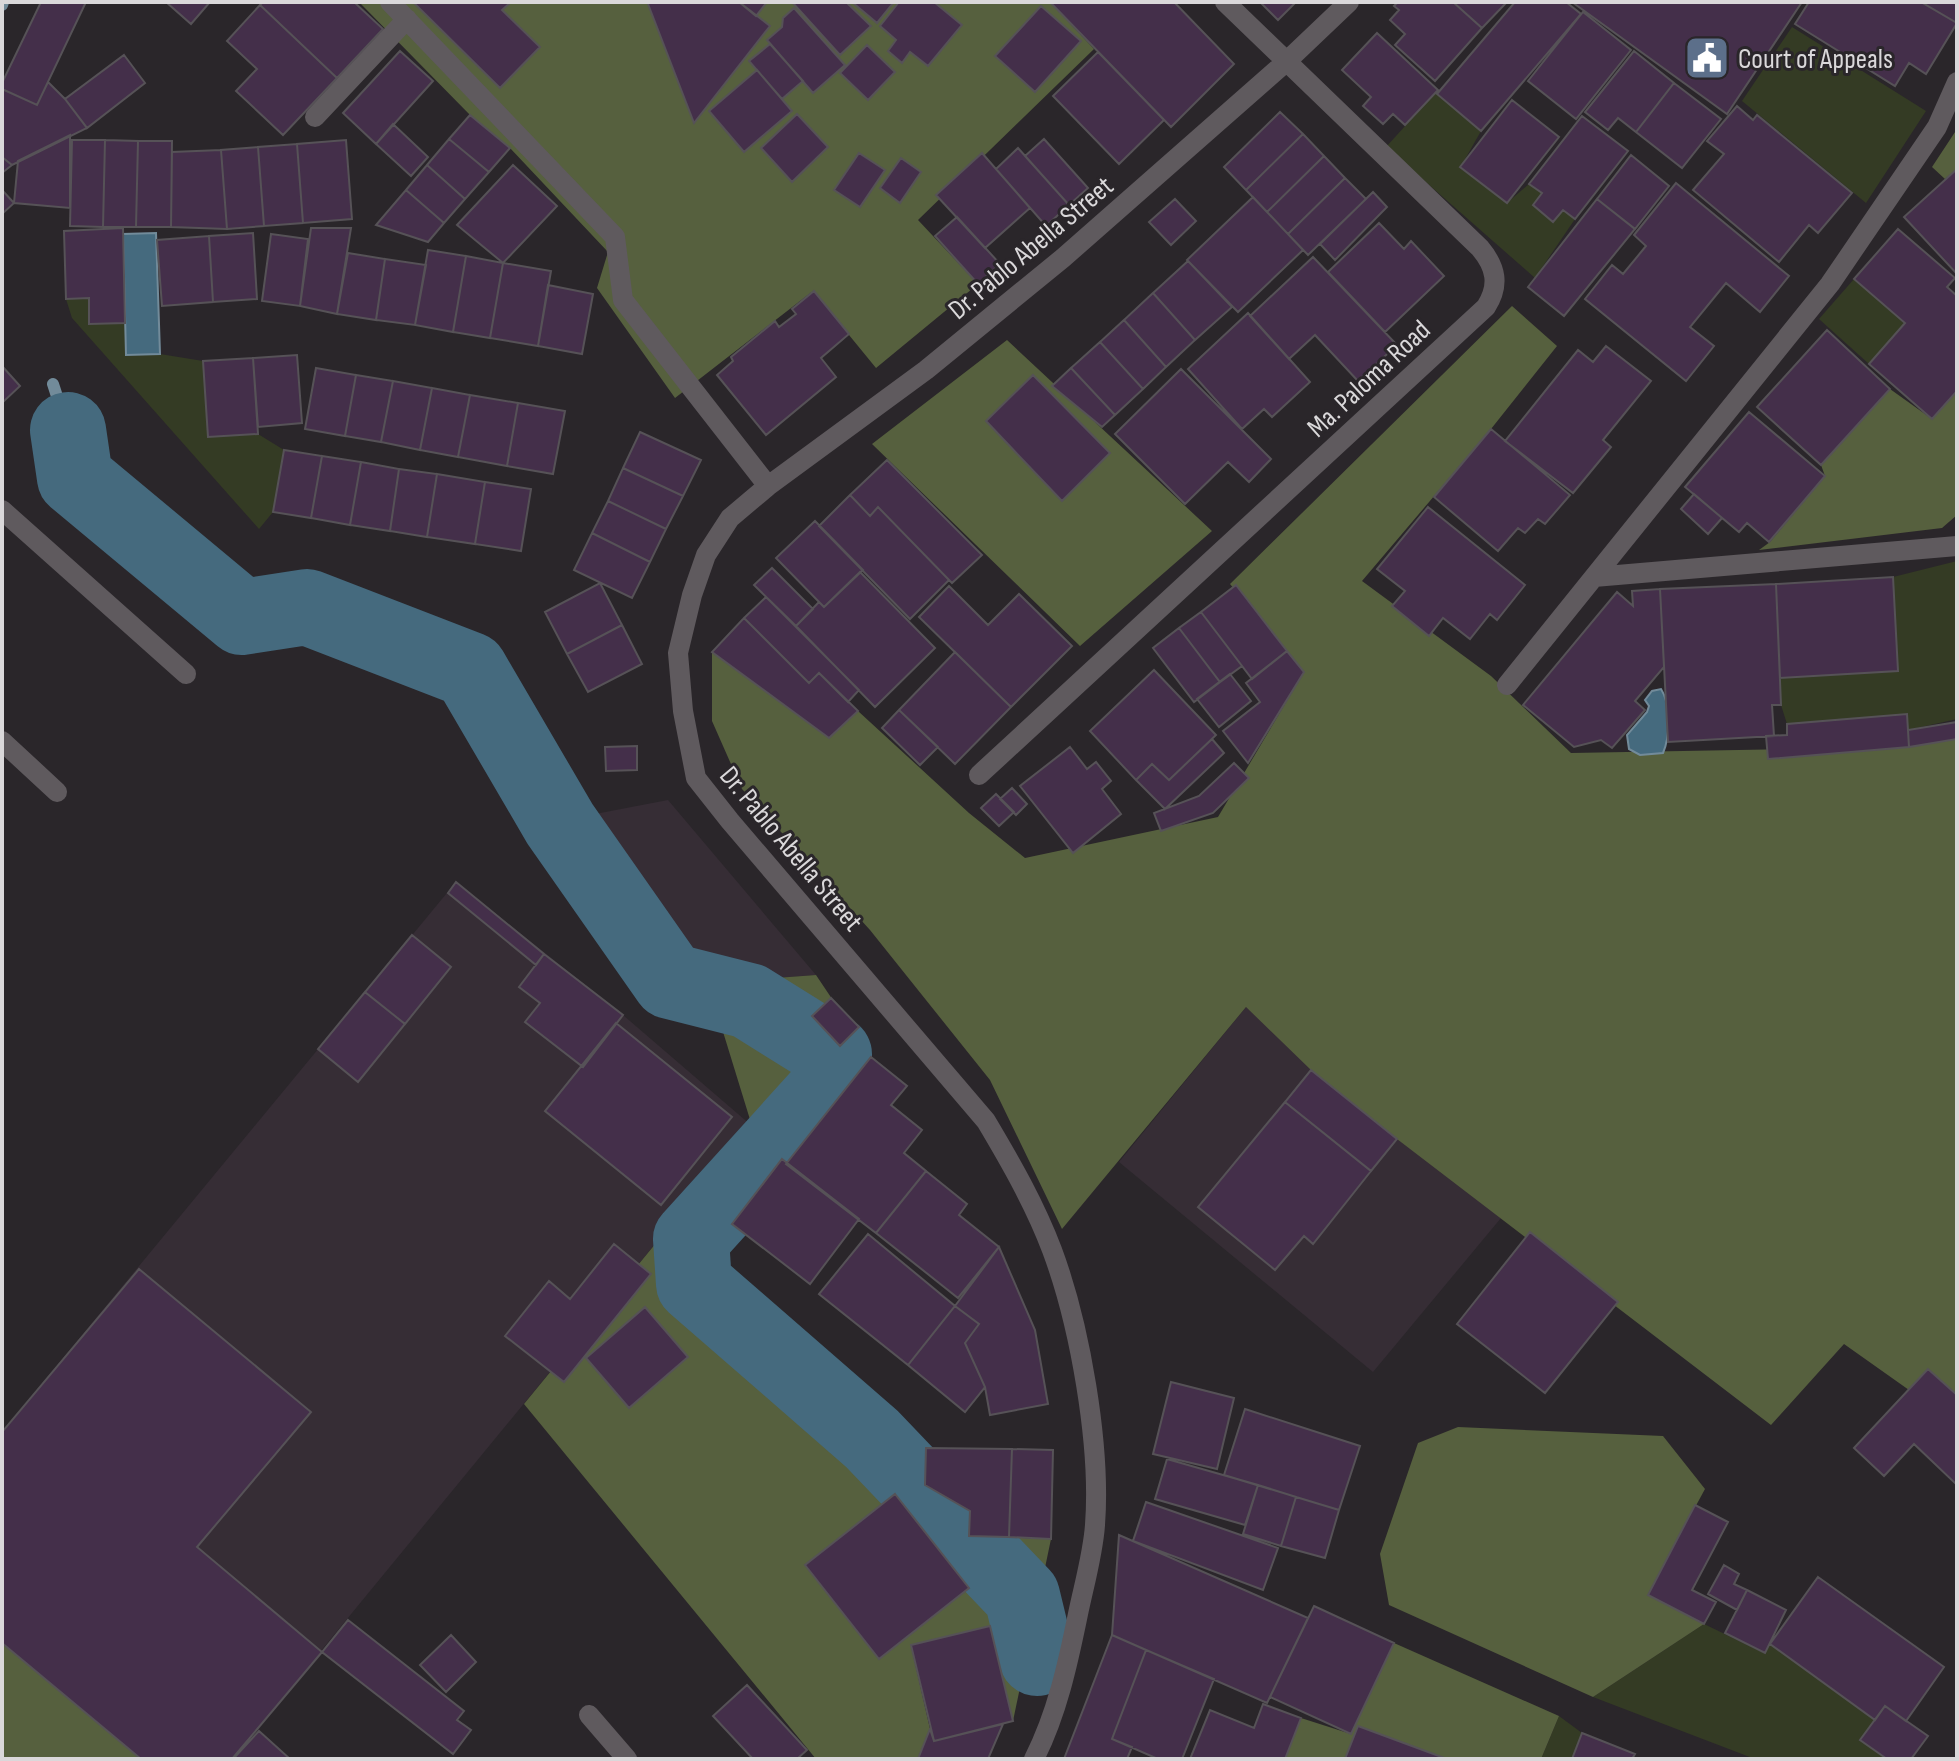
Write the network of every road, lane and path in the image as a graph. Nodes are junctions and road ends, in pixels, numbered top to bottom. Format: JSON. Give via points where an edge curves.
{"nodes":[{"id":1,"x":390,"y":2,"type":"edge"},
{"id":2,"x":1225,"y":2,"type":"edge"},
{"id":3,"x":1349,"y":2,"type":"edge"},
{"id":4,"x":407,"y":19,"type":"junction"},
{"id":5,"x":1287,"y":61,"type":"junction"},
{"id":6,"x":1957,"y":82,"type":"edge"},
{"id":7,"x":315,"y":117,"type":"dead end"},
{"id":8,"x":768,"y":486,"type":"junction"},
{"id":9,"x":2,"y":510,"type":"edge"},
{"id":10,"x":1957,"y":546,"type":"edge"},
{"id":11,"x":1594,"y":577,"type":"junction"},
{"id":12,"x":186,"y":674,"type":"dead end"},
{"id":13,"x":1507,"y":685,"type":"dead end"},
{"id":14,"x":2,"y":741,"type":"edge"},
{"id":15,"x":979,"y":775,"type":"dead end"},
{"id":16,"x":57,"y":792,"type":"dead end"},
{"id":17,"x":589,"y":1715,"type":"dead end"},
{"id":18,"x":627,"y":1759,"type":"edge"},
{"id":19,"x":1034,"y":1759,"type":"edge"}],
"edges":[{"from":1,"to":4,"type":"street"},
{"from":2,"to":5,"type":"street","name":"Ma. Paloma Road"},
{"from":3,"to":5,"type":"street","name":"Dr. Pablo Abella Street"},
{"from":4,"to":7,"type":"street"},
{"from":4,"to":8,"type":"street","via":[[615,237],[623,300]]},
{"from":5,"to":8,"type":"street","name":"Dr. Pablo Abella Street","via":[[1063,258],[937,361]]},
{"from":5,"to":15,"type":"street","name":"Ma. Paloma Road","via":[[1480,248],[1492,262],[1494,294],[1475,318]]},
{"from":6,"to":11,"type":"street","via":[[1937,127],[1830,284]]},
{"from":8,"to":19,"type":"street","name":"Dr. Pablo Abella Street","via":[[730,518],[706,555],[692,595],[678,653],[690,750],[696,778],[730,821],[986,1121],[1053,1253],[1090,1409],[1095,1526],[1068,1664]]},
{"from":9,"to":12,"type":"street"},
{"from":10,"to":11,"type":"street"},
{"from":11,"to":13,"type":"street"},
{"from":14,"to":16,"type":"street"},
{"from":17,"to":18,"type":"street"}]}
